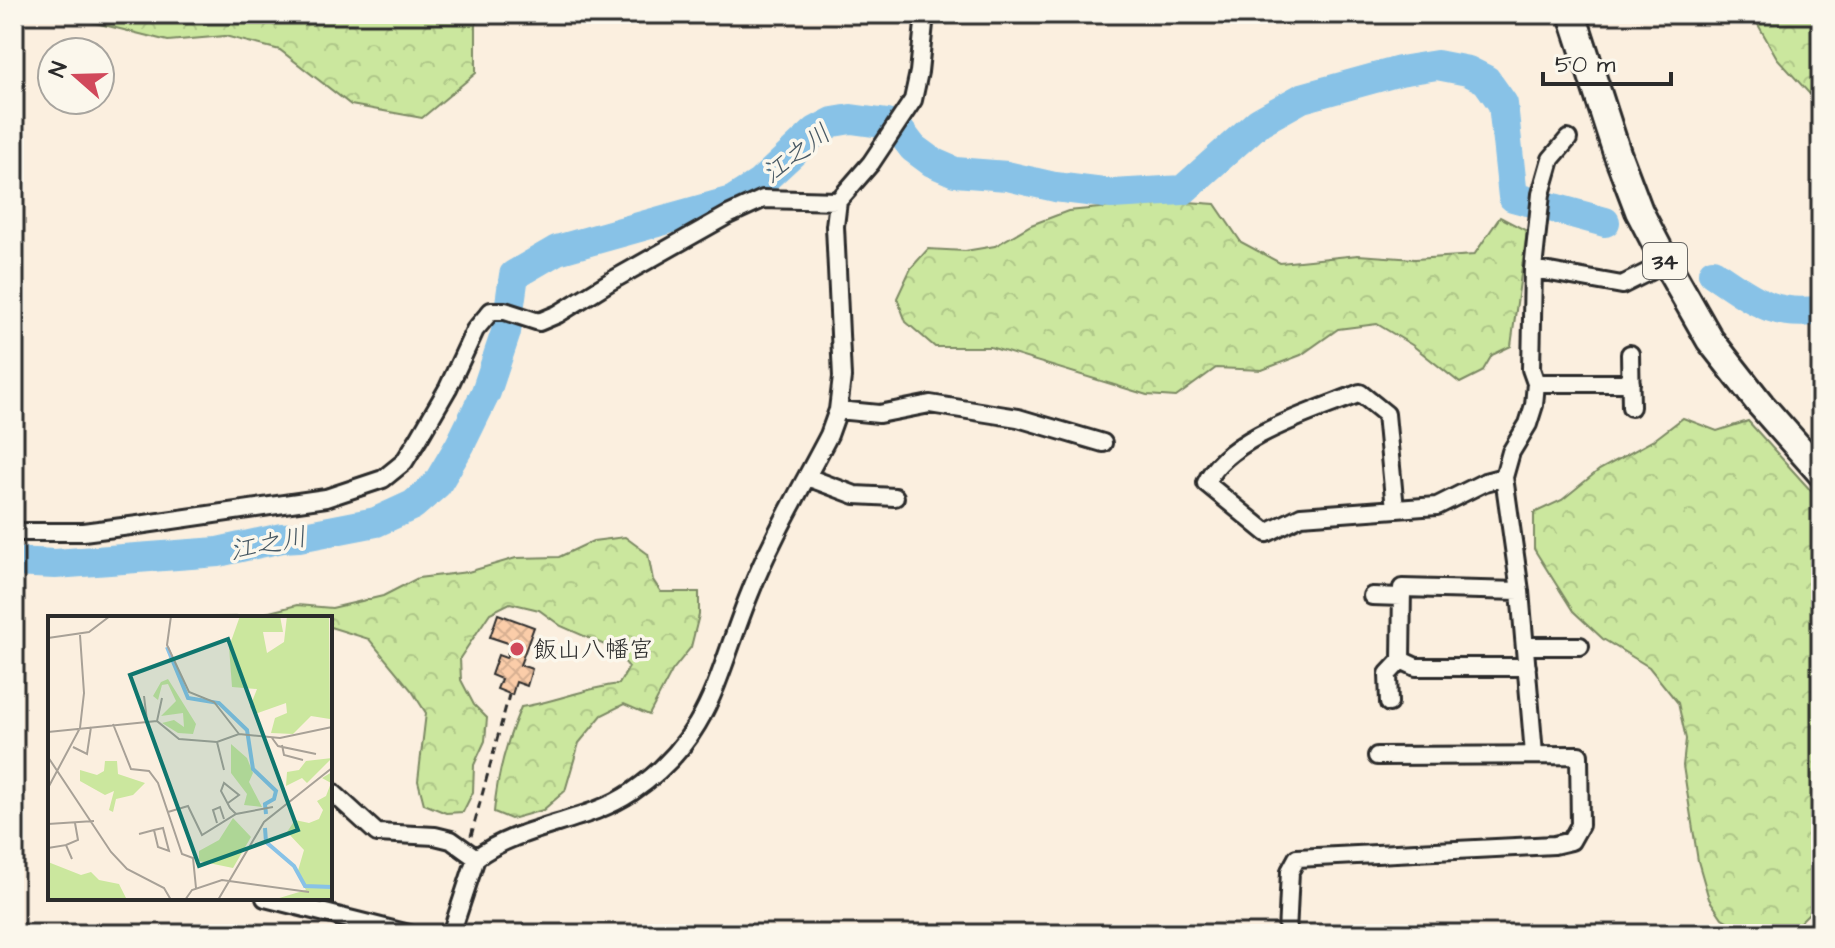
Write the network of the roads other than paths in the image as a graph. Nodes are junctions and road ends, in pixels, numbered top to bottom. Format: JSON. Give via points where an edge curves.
{"nodes":[{"id":1,"x":925,"y":14,"type":"edge"},
{"id":2,"x":1572,"y":14,"type":"edge"},
{"id":3,"x":1568,"y":139,"type":"dead end"},
{"id":4,"x":838,"y":201,"type":"junction"},
{"id":5,"x":1666,"y":263,"type":"junction"},
{"id":6,"x":1533,"y":269,"type":"junction"},
{"id":7,"x":1630,"y":354,"type":"dead end"},
{"id":8,"x":1536,"y":383,"type":"junction"},
{"id":9,"x":1631,"y":383,"type":"junction"},
{"id":10,"x":1631,"y":407,"type":"dead end"},
{"id":11,"x":838,"y":410,"type":"junction"},
{"id":12,"x":1103,"y":443,"type":"dead end"},
{"id":13,"x":1821,"y":473,"type":"edge"},
{"id":14,"x":807,"y":477,"type":"junction"},
{"id":15,"x":1504,"y":477,"type":"junction"},
{"id":16,"x":895,"y":497,"type":"dead end"},
{"id":17,"x":1395,"y":509,"type":"junction"},
{"id":18,"x":14,"y":532,"type":"edge"},
{"id":19,"x":1520,"y":591,"type":"junction"},
{"id":20,"x":1372,"y":596,"type":"dead end"},
{"id":21,"x":1402,"y":597,"type":"junction"},
{"id":22,"x":1526,"y":646,"type":"junction"},
{"id":23,"x":1580,"y":646,"type":"dead end"},
{"id":24,"x":1401,"y":660,"type":"junction"},
{"id":25,"x":1527,"y":667,"type":"junction"},
{"id":26,"x":1389,"y":703,"type":"dead end"},
{"id":27,"x":1534,"y":754,"type":"junction"},
{"id":28,"x":1377,"y":756,"type":"dead end"},
{"id":29,"x":332,"y":792,"type":"edge"},
{"id":30,"x":471,"y":855,"type":"junction"},
{"id":31,"x":273,"y":900,"type":"edge"},
{"id":32,"x":409,"y":934,"type":"edge"},
{"id":33,"x":451,"y":934,"type":"edge"},
{"id":34,"x":1287,"y":934,"type":"edge"}],
"edges":[{"from":1,"to":4,"type":"street","via":[[913,100]]},
{"from":2,"to":5,"type":"main road","number":"34","via":[[1634,197]]},
{"from":3,"to":6,"type":"street","via":[[1551,159],[1541,194]]},
{"from":4,"to":11,"type":"street"},
{"from":4,"to":18,"type":"street","via":[[763,199],[539,322],[491,311],[475,330],[404,462],[383,479],[326,498],[83,532]]},
{"from":5,"to":6,"type":"street","via":[[1622,285]]},
{"from":5,"to":13,"type":"main road","number":"34","via":[[1710,340]]},
{"from":6,"to":8,"type":"street","via":[[1531,369]]},
{"from":7,"to":9,"type":"street"},
{"from":8,"to":9,"type":"street"},
{"from":8,"to":15,"type":"street","via":[[1528,424]]},
{"from":9,"to":10,"type":"street"},
{"from":11,"to":12,"type":"street","via":[[879,414],[930,404],[1018,418]]},
{"from":11,"to":14,"type":"street"},
{"from":14,"to":16,"type":"street","via":[[855,495]]},
{"from":14,"to":30,"type":"street","via":[[750,590],[698,727],[668,763],[628,794]]},
{"from":15,"to":17,"type":"street","via":[[1437,506]]},
{"from":15,"to":19,"type":"street"},
{"from":17,"to":17,"type":"street","via":[[1301,516],[1267,533],[1206,483],[1249,439],[1360,393],[1386,414]]},
{"from":19,"to":21,"type":"street","via":[[1402,588]]},
{"from":19,"to":22,"type":"street"},
{"from":20,"to":21,"type":"street"},
{"from":21,"to":24,"type":"street"},
{"from":22,"to":23,"type":"street"},
{"from":22,"to":25,"type":"street"},
{"from":24,"to":25,"type":"street","via":[[1416,667]]},
{"from":24,"to":26,"type":"street","via":[[1388,674]]},
{"from":25,"to":27,"type":"street"},
{"from":27,"to":28,"type":"street"},
{"from":27,"to":34,"type":"street","via":[[1579,755],[1580,825],[1571,841],[1297,858],[1290,871]]},
{"from":29,"to":30,"type":"street","via":[[377,833],[435,836]]},
{"from":30,"to":33,"type":"street"},
{"from":31,"to":32,"type":"street"}]}
